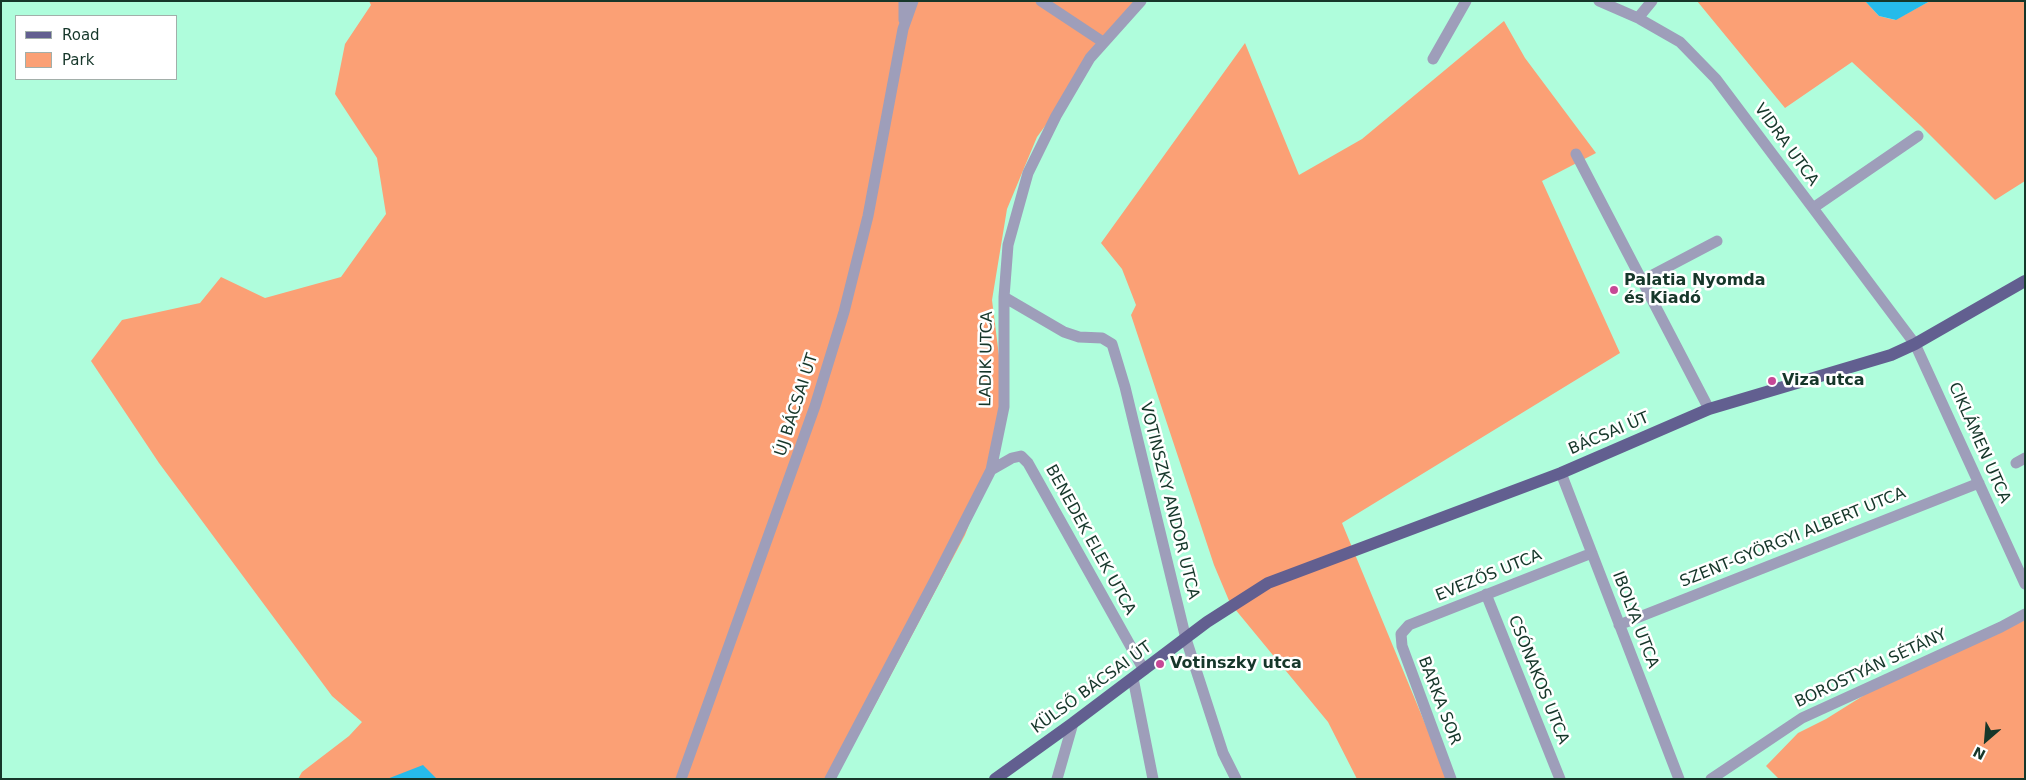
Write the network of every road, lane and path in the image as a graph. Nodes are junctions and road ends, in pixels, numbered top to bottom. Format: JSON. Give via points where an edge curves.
{"nodes":[{"id":1,"x":904,"y":1,"type":"edge"},
{"id":2,"x":913,"y":1,"type":"edge"},
{"id":3,"x":1041,"y":1,"type":"edge"},
{"id":4,"x":1141,"y":1,"type":"edge"},
{"id":5,"x":1466,"y":1,"type":"edge"},
{"id":6,"x":1599,"y":1,"type":"edge"},
{"id":7,"x":1652,"y":1,"type":"edge"},
{"id":8,"x":1638,"y":18,"type":"junction"},
{"id":9,"x":904,"y":29,"type":"junction"},
{"id":10,"x":1103,"y":42,"type":"junction"},
{"id":11,"x":1433,"y":58,"type":"dead end"},
{"id":12,"x":1918,"y":136,"type":"dead end"},
{"id":13,"x":1576,"y":154,"type":"dead end"},
{"id":14,"x":1813,"y":208,"type":"junction"},
{"id":15,"x":1717,"y":241,"type":"dead end"},
{"id":16,"x":1641,"y":281,"type":"junction"},
{"id":17,"x":2025,"y":281,"type":"edge"},
{"id":18,"x":1004,"y":297,"type":"junction"},
{"id":19,"x":1916,"y":344,"type":"junction"},
{"id":20,"x":1709,"y":409,"type":"junction"},
{"id":21,"x":991,"y":470,"type":"junction"},
{"id":22,"x":1561,"y":472,"type":"junction"},
{"id":23,"x":1979,"y":483,"type":"junction"},
{"id":24,"x":1592,"y":553,"type":"junction"},
{"id":25,"x":2025,"y":584,"type":"edge"},
{"id":26,"x":1486,"y":594,"type":"junction"},
{"id":27,"x":2025,"y":614,"type":"edge"},
{"id":28,"x":1207,"y":622,"type":"joint"},
{"id":29,"x":1619,"y":625,"type":"junction"},
{"id":30,"x":1402,"y":634,"type":"joint"},
{"id":31,"x":1186,"y":639,"type":"junction"},
{"id":32,"x":1144,"y":670,"type":"junction"},
{"id":33,"x":1133,"y":678,"type":"junction"},
{"id":34,"x":1073,"y":723,"type":"junction"},
{"id":35,"x":681,"y":779,"type":"edge"},
{"id":36,"x":830,"y":779,"type":"edge"},
{"id":37,"x":995,"y":779,"type":"edge"},
{"id":38,"x":1057,"y":779,"type":"edge"},
{"id":39,"x":1153,"y":779,"type":"edge"},
{"id":40,"x":1236,"y":779,"type":"edge"},
{"id":41,"x":1451,"y":779,"type":"edge"},
{"id":42,"x":1560,"y":779,"type":"edge"},
{"id":43,"x":1679,"y":779,"type":"edge"},
{"id":44,"x":1711,"y":779,"type":"edge"}],
"edges":[{"from":1,"to":9,"type":"street","name":"ÚJ BÁCSAI ÚT"},
{"from":2,"to":9,"type":"street","name":"ÚJ BÁCSAI ÚT"},
{"from":3,"to":10,"type":"street"},
{"from":4,"to":10,"type":"street","name":"LADIK UTCA"},
{"from":5,"to":11,"type":"street"},
{"from":6,"to":8,"type":"street","name":"VIDRA UTCA"},
{"from":7,"to":8,"type":"street"},
{"from":8,"to":14,"type":"street","name":"VIDRA UTCA","via":[[1680,42],[1716,79]]},
{"from":9,"to":35,"type":"street","name":"ÚJ BÁCSAI ÚT","via":[[868,216],[841,321],[815,406]]},
{"from":10,"to":18,"type":"street","name":"LADIK UTCA","via":[[1056,116],[1028,173],[1008,245]]},
{"from":12,"to":14,"type":"street"},
{"from":13,"to":16,"type":"street"},
{"from":14,"to":19,"type":"street","name":"VIDRA UTCA"},
{"from":15,"to":16,"type":"street"},
{"from":16,"to":20,"type":"street"},
{"from":17,"to":19,"type":"main road","name":"BÁCSAI ÚT"},
{"from":18,"to":21,"type":"street","name":"LADIK UTCA","via":[[1004,407]]},
{"from":18,"to":31,"type":"street","name":"VOTINSZKY ANDOR UTCA","via":[[1064,332],[1079,338],[1102,338],[1112,344]]},
{"from":19,"to":20,"type":"main road","name":"BÁCSAI ÚT","via":[[1867,363]]},
{"from":19,"to":23,"type":"street","name":"CIKLÁMEN UTCA"},
{"from":20,"to":22,"type":"main road","name":"BÁCSAI ÚT"},
{"from":21,"to":32,"type":"street","name":"BENEDEK ELEK UTCA","via":[[1021,456],[1028,463]]},
{"from":21,"to":36,"type":"street","name":"LADIK UTCA"},
{"from":22,"to":24,"type":"street","name":"IBOLYA UTCA"},
{"from":22,"to":28,"type":"main road","name":"BÁCSAI ÚT","via":[[1268,583]]},
{"from":23,"to":25,"type":"street","name":"CIKLÁMEN UTCA"},
{"from":23,"to":29,"type":"street","name":"SZENT-GYÖRGYI ALBERT UTCA"},
{"from":24,"to":26,"type":"street","name":"EVEZŐS UTCA"},
{"from":24,"to":29,"type":"street","name":"IBOLYA UTCA"},
{"from":26,"to":30,"type":"street","name":"EVEZŐS UTCA","via":[[1409,625]]},
{"from":26,"to":42,"type":"street","name":"CSÓNAKOS UTCA"},
{"from":27,"to":44,"type":"street","name":"BOROSTYÁN SÉTÁNY","via":[[1802,718]]},
{"from":28,"to":31,"type":"main road","name":"KÜLSŐ BÁCSAI ÚT"},
{"from":29,"to":43,"type":"street","name":"IBOLYA UTCA"},
{"from":30,"to":41,"type":"street","name":"BARKA SOR","via":[[1402,646]]},
{"from":31,"to":32,"type":"main road","name":"KÜLSŐ BÁCSAI ÚT"},
{"from":31,"to":40,"type":"street","name":"VOTINSZKY ANDOR UTCA","via":[[1223,753]]},
{"from":32,"to":33,"type":"main road","name":"KÜLSŐ BÁCSAI ÚT"},
{"from":33,"to":34,"type":"main road","name":"KÜLSŐ BÁCSAI ÚT"},
{"from":33,"to":39,"type":"street"},
{"from":34,"to":37,"type":"main road","name":"KÜLSŐ BÁCSAI ÚT"},
{"from":34,"to":38,"type":"street"}]}
